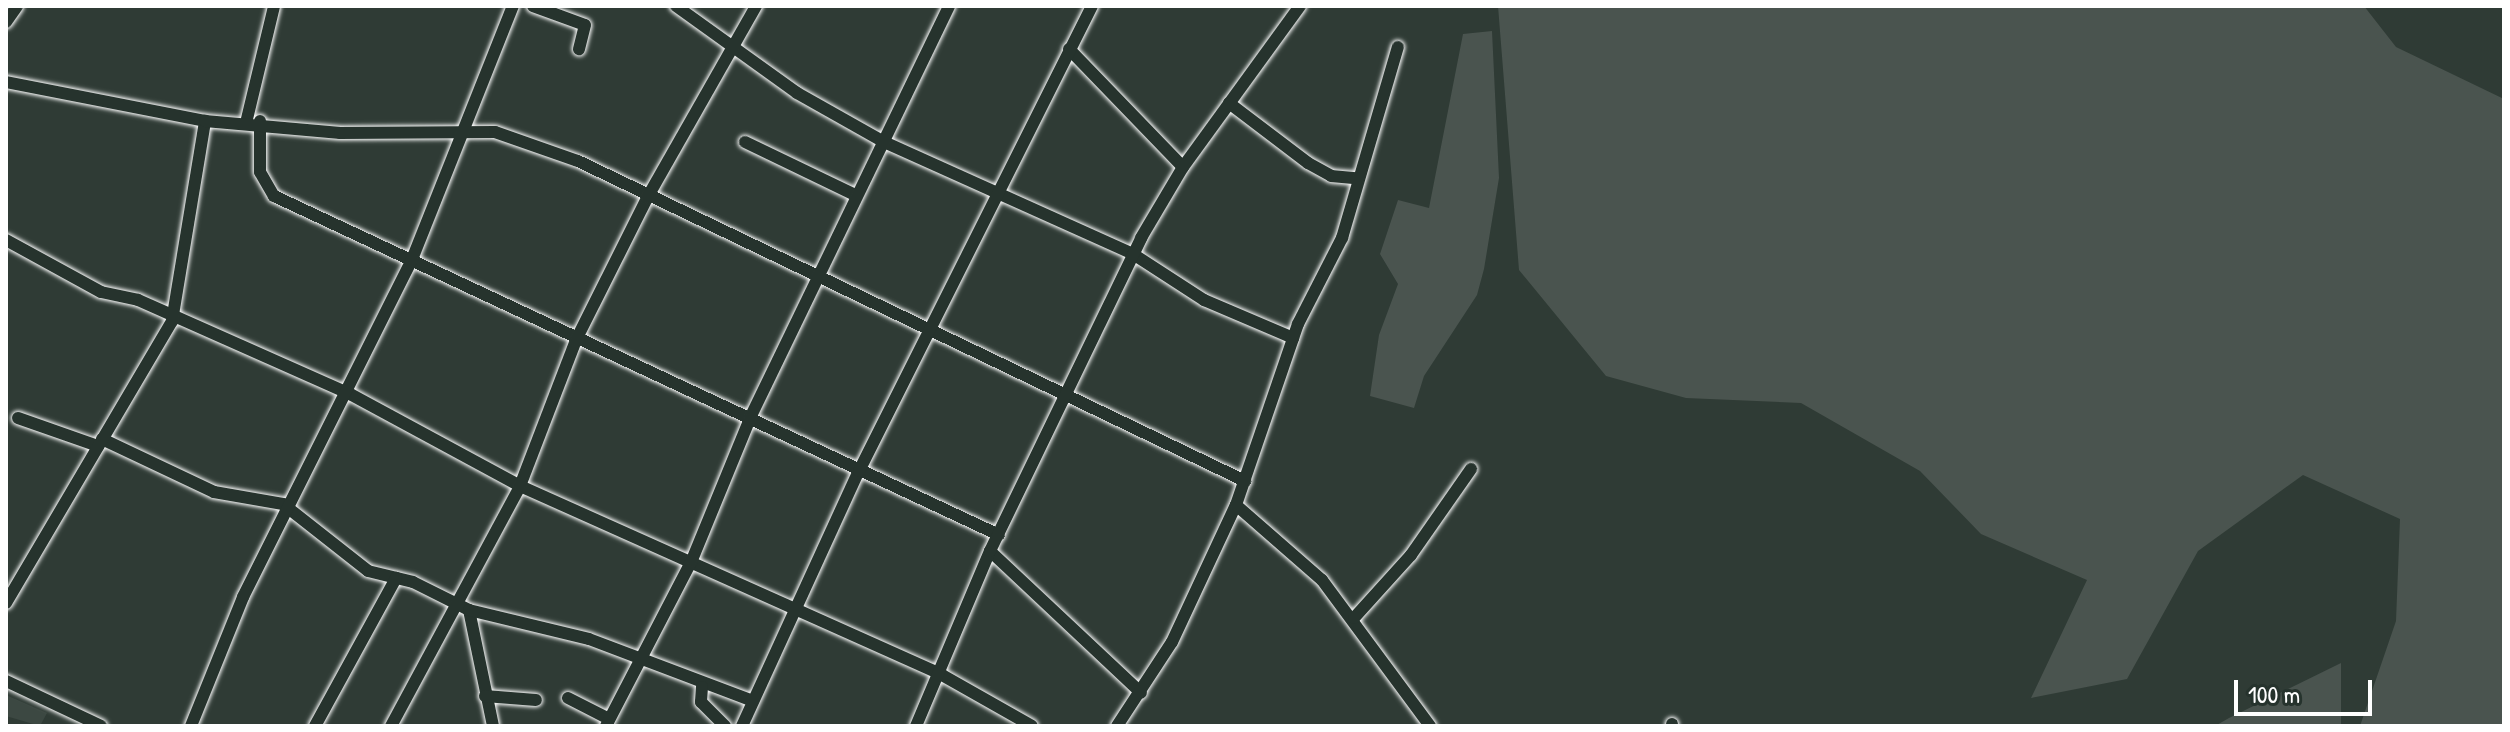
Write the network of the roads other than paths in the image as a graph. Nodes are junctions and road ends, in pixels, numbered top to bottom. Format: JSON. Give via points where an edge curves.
{"nodes":[{"id":1,"x":17,"y":6,"type":"edge"},
{"id":2,"x":273,"y":6,"type":"edge"},
{"id":3,"x":513,"y":6,"type":"edge"},
{"id":4,"x":533,"y":6,"type":"edge"},
{"id":5,"x":676,"y":6,"type":"edge"},
{"id":6,"x":756,"y":6,"type":"edge"},
{"id":7,"x":949,"y":6,"type":"edge"},
{"id":8,"x":1092,"y":6,"type":"edge"},
{"id":9,"x":1300,"y":6,"type":"edge"},
{"id":10,"x":6,"y":22,"type":"edge"},
{"id":11,"x":734,"y":47,"type":"junction"},
{"id":12,"x":1398,"y":47,"type":"dead end"},
{"id":13,"x":579,"y":49,"type":"dead end"},
{"id":14,"x":1069,"y":49,"type":"junction"},
{"id":15,"x":6,"y":82,"type":"edge"},
{"id":16,"x":1229,"y":103,"type":"junction"},
{"id":17,"x":205,"y":121,"type":"junction"},
{"id":18,"x":260,"y":121,"type":"junction"},
{"id":19,"x":246,"y":123,"type":"junction"},
{"id":20,"x":470,"y":127,"type":"junction"},
{"id":21,"x":745,"y":142,"type":"dead end"},
{"id":22,"x":884,"y":142,"type":"junction"},
{"id":23,"x":1183,"y":167,"type":"junction"},
{"id":24,"x":1356,"y":178,"type":"junction"},
{"id":25,"x":855,"y":195,"type":"junction"},
{"id":26,"x":994,"y":196,"type":"junction"},
{"id":27,"x":647,"y":198,"type":"junction"},
{"id":28,"x":6,"y":240,"type":"edge"},
{"id":29,"x":1133,"y":254,"type":"junction"},
{"id":30,"x":413,"y":257,"type":"junction"},
{"id":31,"x":816,"y":281,"type":"junction"},
{"id":32,"x":172,"y":321,"type":"junction"},
{"id":33,"x":930,"y":328,"type":"junction"},
{"id":34,"x":1293,"y":338,"type":"junction"},
{"id":35,"x":576,"y":340,"type":"junction"},
{"id":36,"x":350,"y":394,"type":"junction"},
{"id":37,"x":1069,"y":398,"type":"junction"},
{"id":38,"x":751,"y":416,"type":"junction"},
{"id":39,"x":18,"y":418,"type":"dead end"},
{"id":40,"x":100,"y":442,"type":"junction"},
{"id":41,"x":1471,"y":469,"type":"dead end"},
{"id":42,"x":859,"y":471,"type":"junction"},
{"id":43,"x":1245,"y":481,"type":"junction"},
{"id":44,"x":520,"y":486,"type":"junction"},
{"id":45,"x":1236,"y":505,"type":"junction"},
{"id":46,"x":290,"y":512,"type":"junction"},
{"id":47,"x":999,"y":535,"type":"junction"},
{"id":48,"x":990,"y":551,"type":"junction"},
{"id":49,"x":692,"y":560,"type":"junction"},
{"id":50,"x":396,"y":578,"type":"junction"},
{"id":51,"x":6,"y":603,"type":"edge"},
{"id":52,"x":452,"y":603,"type":"junction"},
{"id":53,"x":469,"y":610,"type":"junction"},
{"id":54,"x":799,"y":611,"type":"junction"},
{"id":55,"x":1354,"y":618,"type":"junction"},
{"id":56,"x":639,"y":658,"type":"junction"},
{"id":57,"x":942,"y":675,"type":"junction"},
{"id":58,"x":6,"y":681,"type":"edge"},
{"id":59,"x":702,"y":687,"type":"junction"},
{"id":60,"x":1141,"y":693,"type":"junction"},
{"id":61,"x":485,"y":696,"type":"junction"},
{"id":62,"x":568,"y":698,"type":"dead end"},
{"id":63,"x":536,"y":700,"type":"dead end"},
{"id":64,"x":753,"y":701,"type":"junction"},
{"id":65,"x":608,"y":723,"type":"edge"},
{"id":66,"x":101,"y":726,"type":"edge"},
{"id":67,"x":191,"y":726,"type":"edge"},
{"id":68,"x":315,"y":726,"type":"edge"},
{"id":69,"x":391,"y":726,"type":"edge"},
{"id":70,"x":493,"y":726,"type":"edge"},
{"id":71,"x":725,"y":726,"type":"edge"},
{"id":72,"x":742,"y":726,"type":"edge"},
{"id":73,"x":916,"y":726,"type":"edge"},
{"id":74,"x":1032,"y":726,"type":"edge"},
{"id":75,"x":1117,"y":726,"type":"edge"},
{"id":76,"x":1430,"y":726,"type":"edge"}],
"edges":[{"from":1,"to":10,"type":"street"},
{"from":2,"to":19,"type":"street"},
{"from":3,"to":20,"type":"street"},
{"from":4,"to":13,"type":"street","via":[[585,25]]},
{"from":5,"to":11,"type":"street"},
{"from":6,"to":11,"type":"street"},
{"from":7,"to":22,"type":"street"},
{"from":8,"to":14,"type":"street"},
{"from":9,"to":16,"type":"street"},
{"from":11,"to":22,"type":"street","via":[[797,93]]},
{"from":11,"to":27,"type":"street"},
{"from":12,"to":24,"type":"street"},
{"from":14,"to":23,"type":"street"},
{"from":14,"to":26,"type":"street"},
{"from":15,"to":17,"type":"street"},
{"from":16,"to":23,"type":"street"},
{"from":16,"to":24,"type":"street","via":[[1308,163]]},
{"from":17,"to":19,"type":"street"},
{"from":17,"to":32,"type":"street"},
{"from":18,"to":19,"type":"street"},
{"from":18,"to":20,"type":"street","via":[[340,133]]},
{"from":18,"to":30,"type":"street","via":[[266,190]]},
{"from":20,"to":27,"type":"street","via":[[578,161]]},
{"from":20,"to":30,"type":"street"},
{"from":21,"to":25,"type":"street"},
{"from":22,"to":25,"type":"street"},
{"from":22,"to":26,"type":"street"},
{"from":23,"to":29,"type":"street"},
{"from":24,"to":34,"type":"street","via":[[1331,265]]},
{"from":25,"to":31,"type":"street"},
{"from":26,"to":29,"type":"street"},
{"from":26,"to":33,"type":"street"},
{"from":27,"to":31,"type":"street"},
{"from":27,"to":35,"type":"street"},
{"from":28,"to":32,"type":"street"},
{"from":29,"to":34,"type":"street","via":[[1204,300]]},
{"from":29,"to":37,"type":"street"},
{"from":30,"to":35,"type":"street"},
{"from":30,"to":36,"type":"street"},
{"from":31,"to":33,"type":"street"},
{"from":31,"to":38,"type":"street"},
{"from":32,"to":36,"type":"street"},
{"from":32,"to":40,"type":"street"},
{"from":33,"to":37,"type":"street"},
{"from":33,"to":42,"type":"street"},
{"from":34,"to":43,"type":"street"},
{"from":35,"to":38,"type":"street"},
{"from":35,"to":44,"type":"street"},
{"from":36,"to":44,"type":"street"},
{"from":36,"to":46,"type":"street"},
{"from":37,"to":43,"type":"street"},
{"from":37,"to":47,"type":"street"},
{"from":38,"to":42,"type":"street"},
{"from":38,"to":49,"type":"street"},
{"from":39,"to":40,"type":"street"},
{"from":40,"to":46,"type":"street","via":[[214,492],[258,495]]},
{"from":40,"to":51,"type":"street"},
{"from":41,"to":55,"type":"street","via":[[1411,555]]},
{"from":42,"to":47,"type":"street"},
{"from":42,"to":54,"type":"street"},
{"from":43,"to":45,"type":"street"},
{"from":44,"to":49,"type":"street"},
{"from":44,"to":52,"type":"street"},
{"from":45,"to":55,"type":"street"},
{"from":45,"to":60,"type":"street"},
{"from":46,"to":50,"type":"street","via":[[368,571]]},
{"from":46,"to":67,"type":"street","via":[[243,597]]},
{"from":47,"to":48,"type":"street"},
{"from":48,"to":57,"type":"street"},
{"from":48,"to":60,"type":"street"},
{"from":49,"to":54,"type":"street"},
{"from":49,"to":56,"type":"street"},
{"from":50,"to":52,"type":"street"},
{"from":50,"to":68,"type":"street"},
{"from":52,"to":53,"type":"street"},
{"from":52,"to":69,"type":"street"},
{"from":53,"to":56,"type":"street","via":[[520,617]]},
{"from":53,"to":61,"type":"street"},
{"from":54,"to":57,"type":"street"},
{"from":54,"to":64,"type":"street"},
{"from":55,"to":76,"type":"street"},
{"from":56,"to":59,"type":"street"},
{"from":56,"to":65,"type":"street"},
{"from":57,"to":73,"type":"street"},
{"from":57,"to":74,"type":"street"},
{"from":58,"to":66,"type":"street"},
{"from":59,"to":64,"type":"street"},
{"from":59,"to":71,"type":"street","via":[[701,702]]},
{"from":60,"to":75,"type":"street"},
{"from":61,"to":63,"type":"street"},
{"from":61,"to":70,"type":"street"},
{"from":62,"to":65,"type":"street"},
{"from":64,"to":72,"type":"street"}]}
